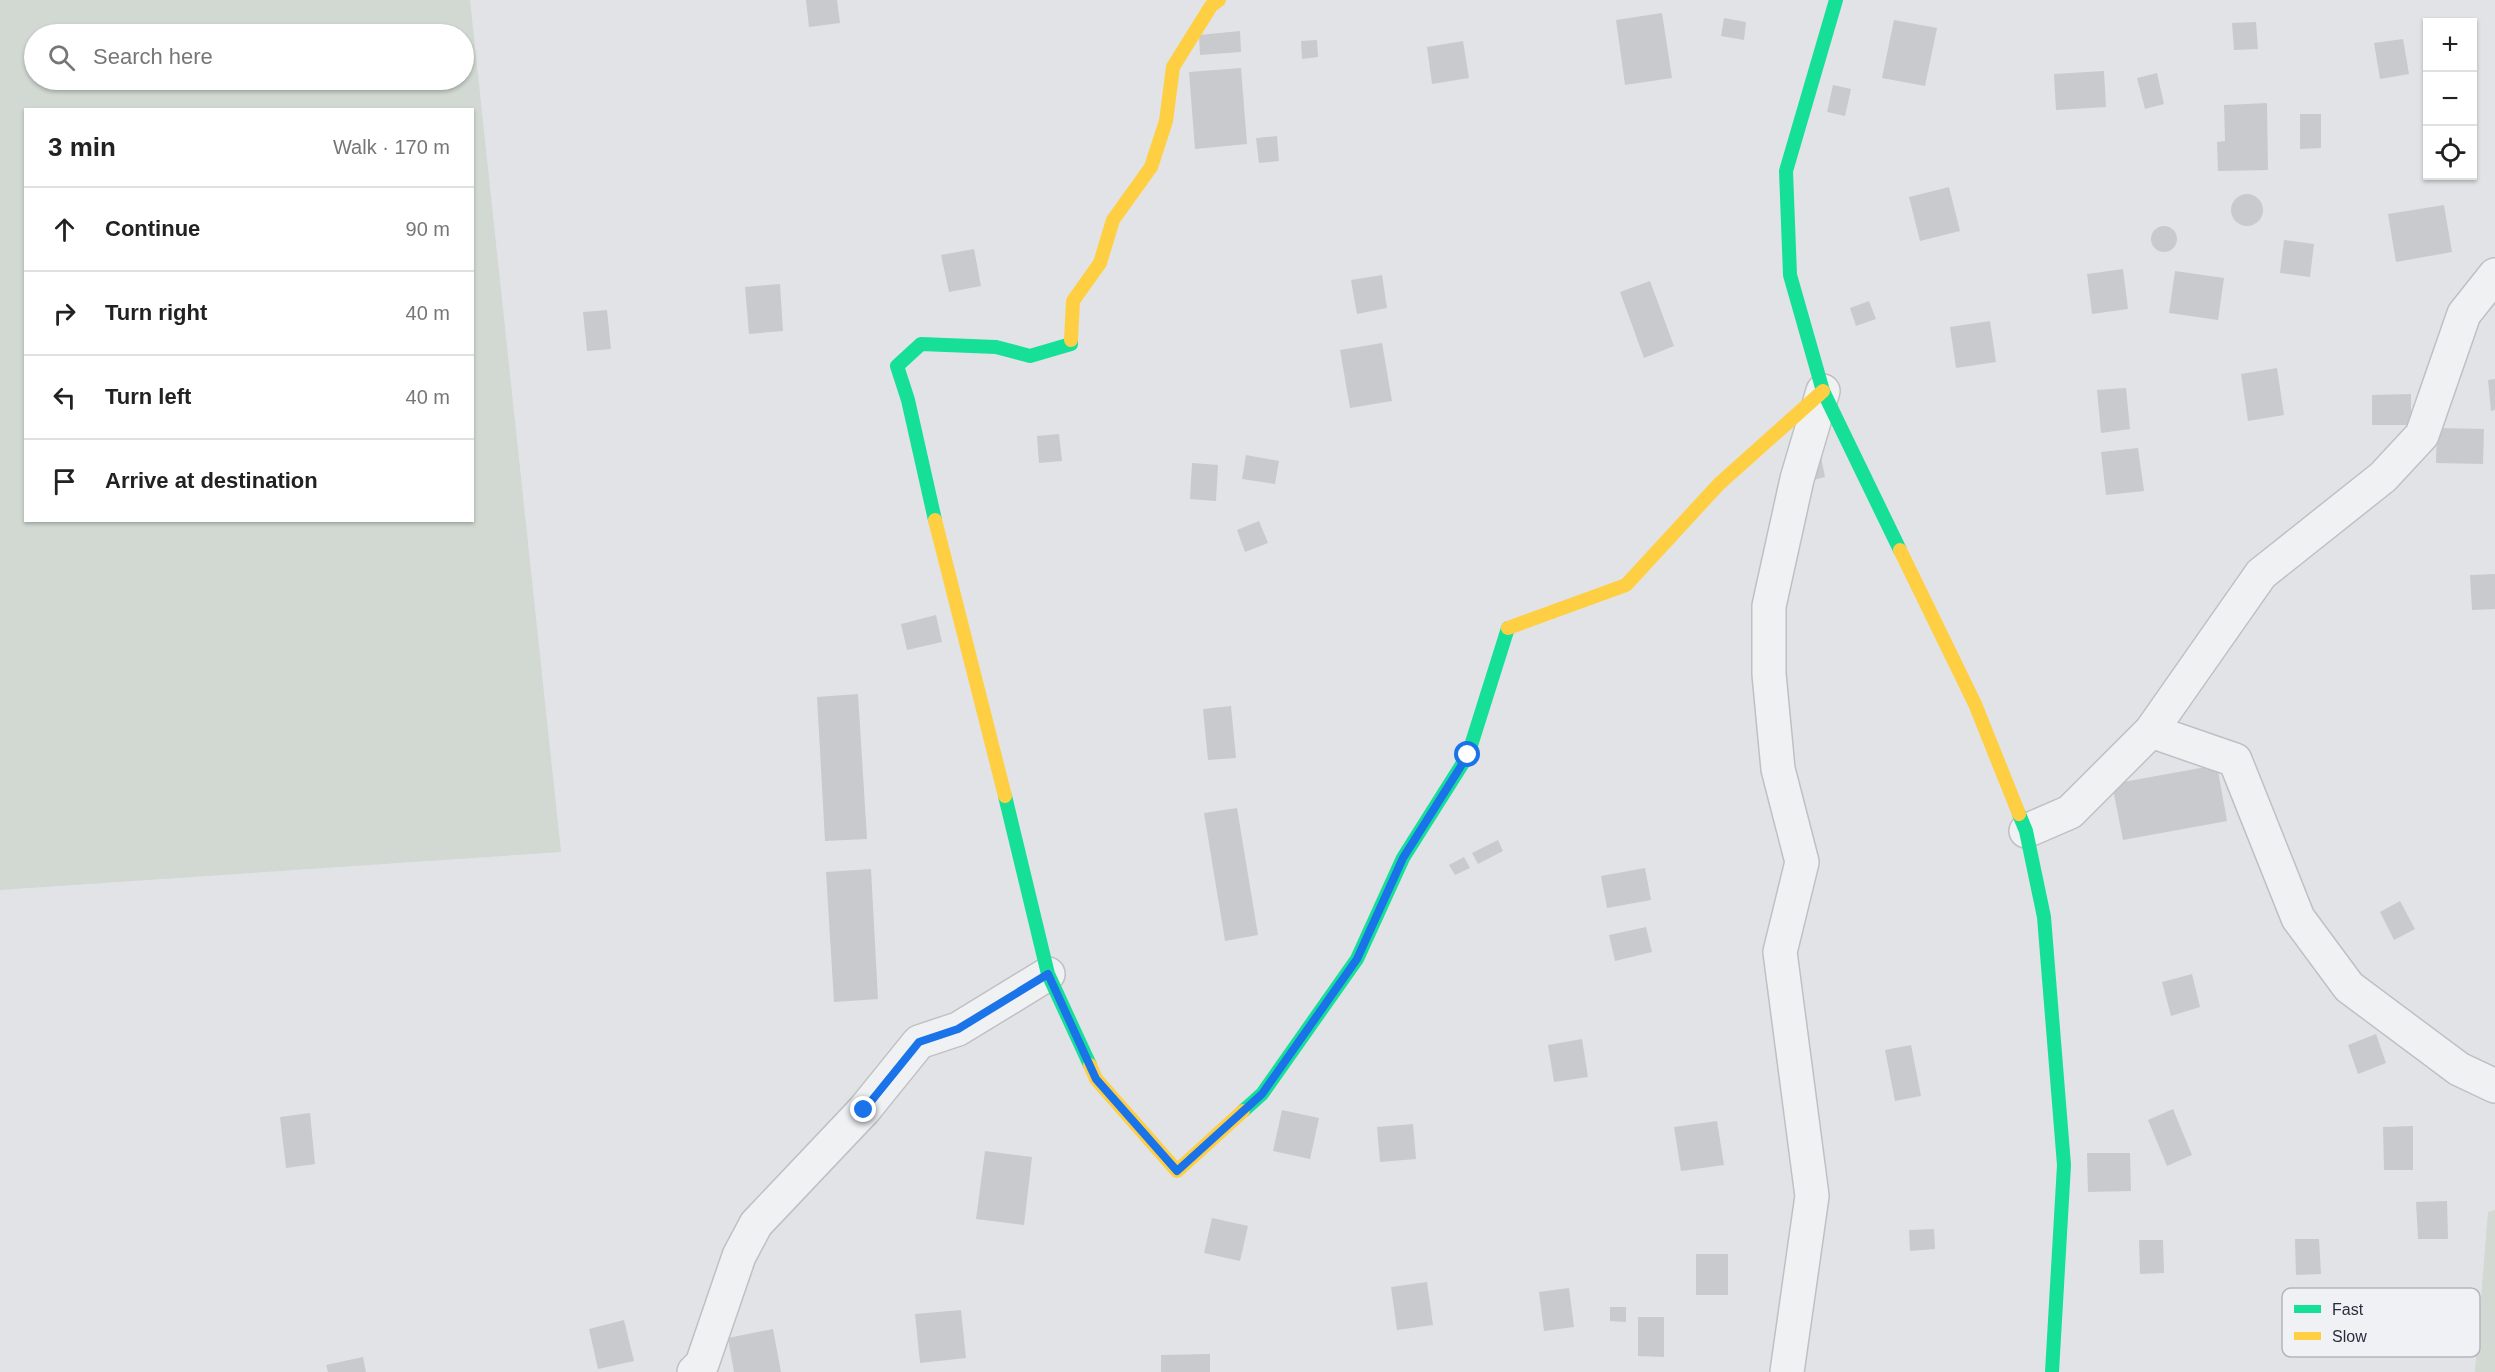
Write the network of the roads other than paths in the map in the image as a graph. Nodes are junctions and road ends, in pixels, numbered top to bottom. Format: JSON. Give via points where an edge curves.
{"nodes":[{"id":1,"x":1219,"y":0,"type":"edge"},
{"id":2,"x":1836,"y":0,"type":"edge"},
{"id":3,"x":2495,"y":274,"type":"edge"},
{"id":4,"x":1823,"y":391,"type":"junction"},
{"id":5,"x":2151,"y":731,"type":"junction"},
{"id":6,"x":2026,"y":831,"type":"junction"},
{"id":7,"x":1048,"y":974,"type":"junction"},
{"id":8,"x":2495,"y":1086,"type":"edge"},
{"id":9,"x":694,"y":1372,"type":"edge"},
{"id":10,"x":1787,"y":1372,"type":"edge"},
{"id":11,"x":2052,"y":1372,"type":"edge"}],
"edges":[{"from":1,"to":7,"type":"street","via":[[1211,6],[1173,67],[1166,121],[1151,167],[1113,220],[1100,263],[1073,301],[1071,344],[1030,356],[996,347],[921,344],[897,366]]},
{"from":2,"to":4,"type":"street","via":[[1786,171],[1790,275]]},
{"from":3,"to":5,"type":"street","via":[[2464,314],[2422,435],[2383,477],[2261,574]]},
{"from":4,"to":6,"type":"street","via":[[1975,704]]},
{"from":4,"to":7,"type":"street","via":[[1719,484],[1626,585],[1507,628],[1468,755],[1403,858],[1357,959],[1262,1094],[1177,1171],[1096,1079]]},
{"from":4,"to":10,"type":"street","via":[[1797,479],[1769,606],[1769,674],[1778,769],[1802,862],[1780,952],[1812,1196]]},
{"from":5,"to":6,"type":"street","via":[[2070,812]]},
{"from":5,"to":8,"type":"street","via":[[2235,760],[2298,918],[2349,987],[2460,1069]]},
{"from":6,"to":11,"type":"street","via":[[2044,917],[2064,1165]]},
{"from":7,"to":9,"type":"street","via":[[958,1029],[919,1042],[864,1110],[756,1224],[739,1256],[702,1364]]}]}
